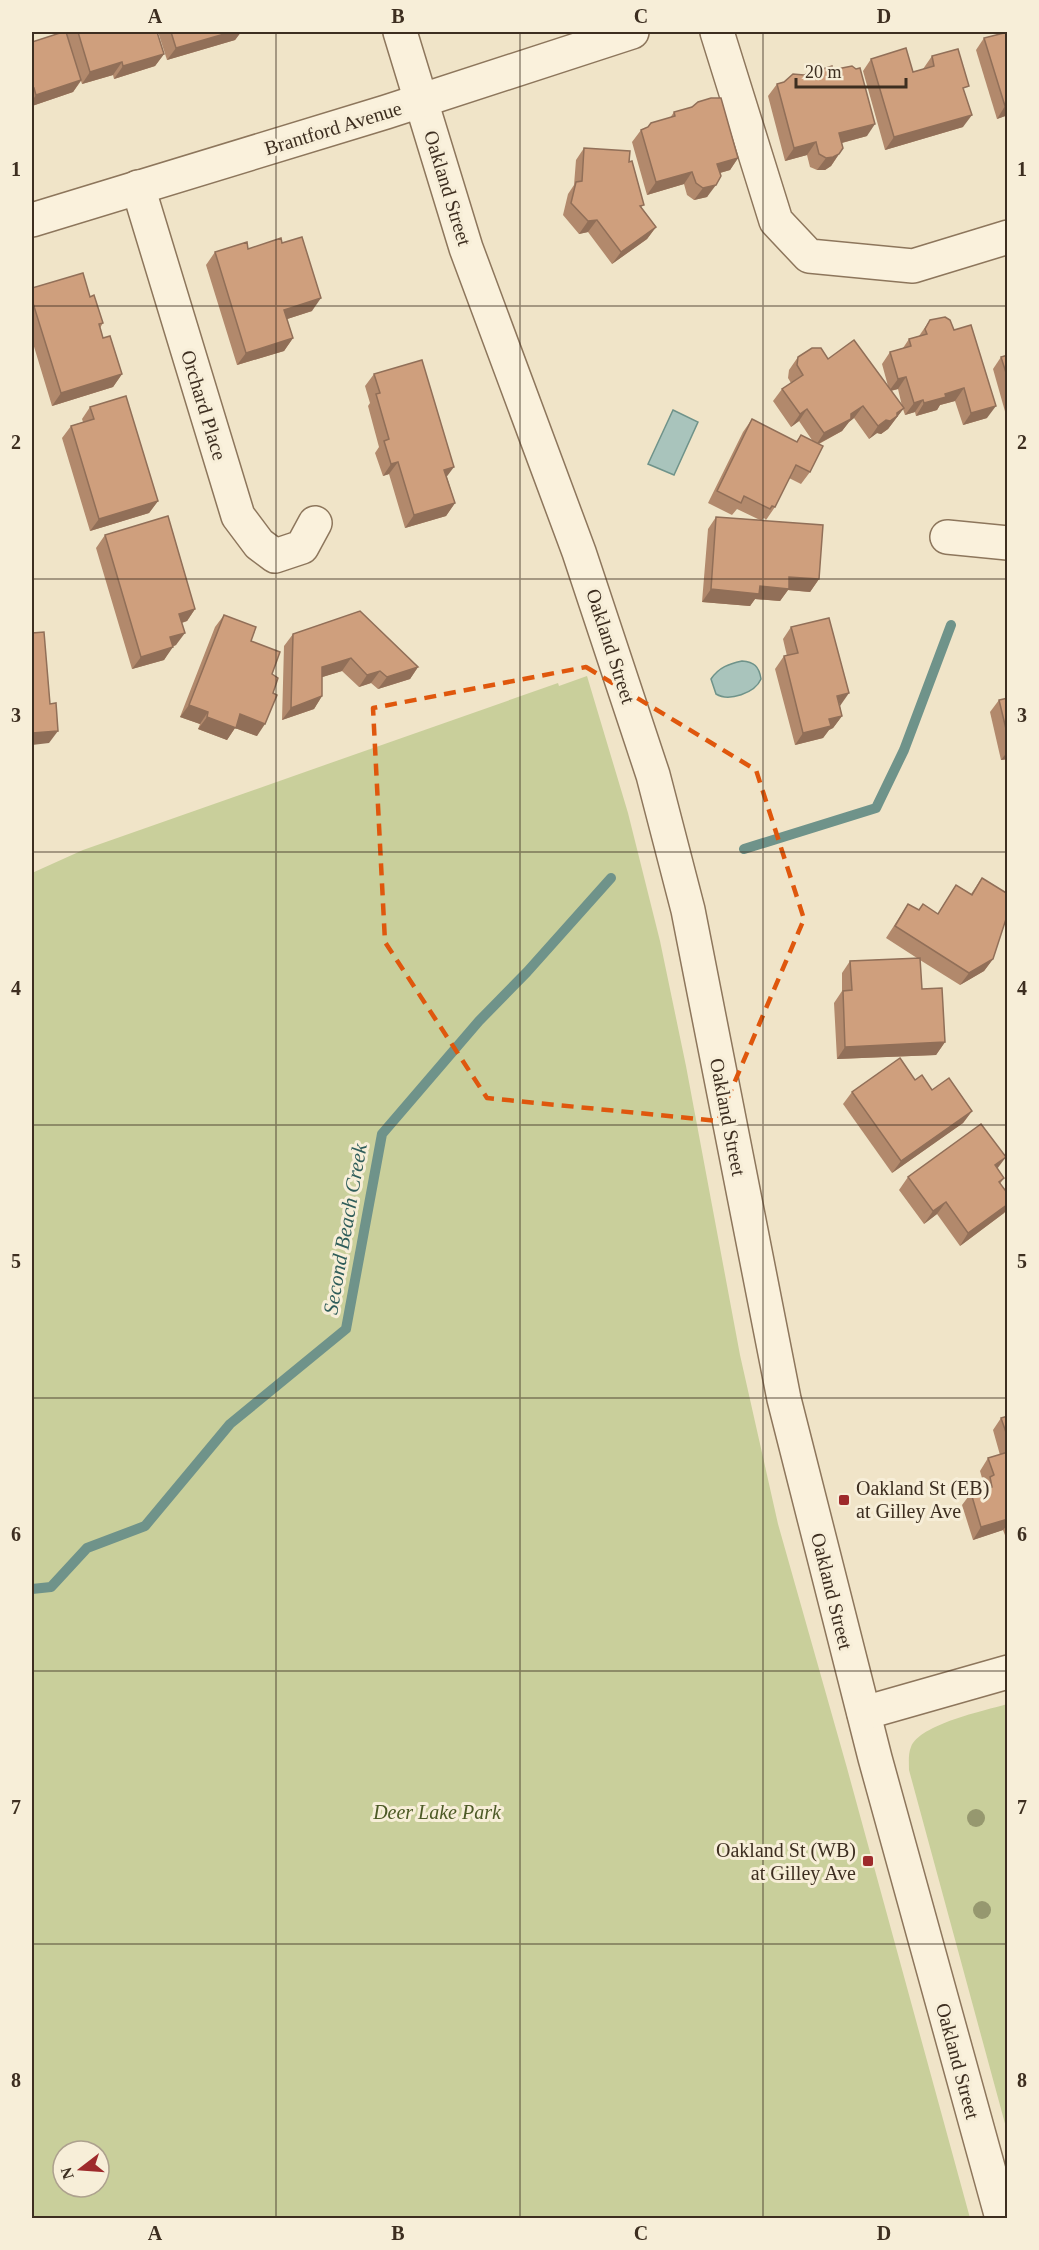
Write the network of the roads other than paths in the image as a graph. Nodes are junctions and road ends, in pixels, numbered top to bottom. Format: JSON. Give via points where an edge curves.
{"nodes":[{"id":1,"x":400,"y":32,"type":"edge"},
{"id":2,"x":632,"y":32,"type":"edge"},
{"id":3,"x":717,"y":32,"type":"edge"},
{"id":4,"x":421,"y":100,"type":"junction"},
{"id":5,"x":138,"y":187,"type":"junction"},
{"id":6,"x":32,"y":220,"type":"edge"},
{"id":7,"x":1008,"y":237,"type":"edge"},
{"id":8,"x":315,"y":523,"type":"dead end"},
{"id":9,"x":946,"y":537,"type":"dead end"},
{"id":10,"x":1008,"y":543,"type":"edge"},
{"id":11,"x":1008,"y":1672,"type":"edge"},
{"id":12,"x":864,"y":1713,"type":"junction"},
{"id":13,"x":1002,"y":2218,"type":"edge"}],
"edges":[{"from":1,"to":4,"type":"street","name":"Oakland Street"},
{"from":2,"to":4,"type":"street","name":"Brantford Avenue"},
{"from":3,"to":7,"type":"street","via":[[776,221],[809,256],[913,266]]},
{"from":4,"to":5,"type":"street","name":"Brantford Avenue"},
{"from":4,"to":12,"type":"street","name":"Oakland Street","via":[[466,248],[579,552],[653,775],[688,910],[784,1399]]},
{"from":5,"to":6,"type":"street","name":"Brantford Avenue"},
{"from":5,"to":8,"type":"street","name":"Orchard Place","via":[[238,516],[259,544],[275,556],[302,547]]},
{"from":9,"to":10,"type":"street"},
{"from":11,"to":12,"type":"street"},
{"from":12,"to":13,"type":"street","name":"Oakland Street"}]}
